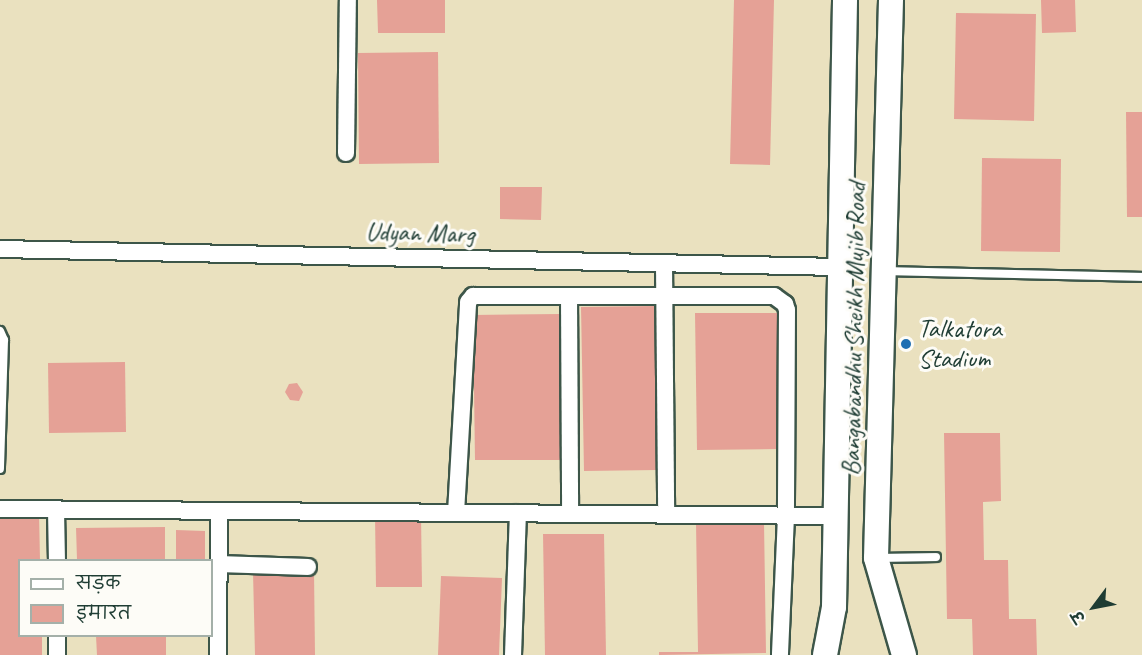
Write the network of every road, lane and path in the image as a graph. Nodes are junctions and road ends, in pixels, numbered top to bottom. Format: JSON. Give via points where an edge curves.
{"nodes":[{"id":1,"x":348,"y":0,"type":"edge"},
{"id":2,"x":845,"y":0,"type":"edge"},
{"id":3,"x":891,"y":0,"type":"edge"},
{"id":4,"x":346,"y":153,"type":"dead end"},
{"id":5,"x":0,"y":249,"type":"edge"},
{"id":6,"x":664,"y":264,"type":"junction"},
{"id":7,"x":839,"y":267,"type":"junction"},
{"id":8,"x":884,"y":271,"type":"junction"},
{"id":9,"x":1142,"y":277,"type":"edge"},
{"id":10,"x":569,"y":296,"type":"junction"},
{"id":11,"x":665,"y":298,"type":"junction"},
{"id":12,"x":0,"y":331,"type":"edge"},
{"id":13,"x":0,"y":469,"type":"edge"},
{"id":14,"x":0,"y":509,"type":"edge"},
{"id":15,"x":56,"y":510,"type":"junction"},
{"id":16,"x":219,"y":511,"type":"junction"},
{"id":17,"x":456,"y":513,"type":"junction"},
{"id":18,"x":518,"y":513,"type":"junction"},
{"id":19,"x":570,"y":514,"type":"junction"},
{"id":20,"x":666,"y":514,"type":"junction"},
{"id":21,"x":786,"y":516,"type":"junction"},
{"id":22,"x":834,"y":516,"type":"junction"},
{"id":23,"x":936,"y":557,"type":"dead end"},
{"id":24,"x":876,"y":558,"type":"junction"},
{"id":25,"x":57,"y":559,"type":"edge"},
{"id":26,"x":219,"y":564,"type":"junction"},
{"id":27,"x":308,"y":567,"type":"dead end"},
{"id":28,"x":57,"y":637,"type":"edge"},
{"id":29,"x":57,"y":655,"type":"edge"},
{"id":30,"x":218,"y":655,"type":"edge"},
{"id":31,"x":513,"y":655,"type":"edge"},
{"id":32,"x":780,"y":655,"type":"edge"},
{"id":33,"x":825,"y":655,"type":"edge"},
{"id":34,"x":904,"y":655,"type":"edge"}],
"edges":[{"from":1,"to":4,"type":"street"},
{"from":2,"to":7,"type":"main road","name":"Bangabandhu Sheikh Mujib Road"},
{"from":3,"to":8,"type":"main road","name":"Bangabandhu Sheikh Mujib Road"},
{"from":5,"to":6,"type":"street","name":"Udyan Marg"},
{"from":6,"to":7,"type":"street","name":"Udyan Marg"},
{"from":6,"to":11,"type":"street"},
{"from":7,"to":22,"type":"main road","name":"Bangabandhu Sheikh Mujib Road"},
{"from":8,"to":9,"type":"lane"},
{"from":8,"to":24,"type":"main road","name":"Bangabandhu Sheikh Mujib Road"},
{"from":10,"to":11,"type":"street"},
{"from":10,"to":17,"type":"street","via":[[480,295],[468,302]]},
{"from":10,"to":19,"type":"street"},
{"from":11,"to":20,"type":"street"},
{"from":11,"to":21,"type":"street","via":[[774,296],[785,304]]},
{"from":12,"to":13,"type":"lane","via":[[4,340]]},
{"from":14,"to":15,"type":"street"},
{"from":15,"to":16,"type":"street"},
{"from":15,"to":25,"type":"street"},
{"from":16,"to":17,"type":"street"},
{"from":16,"to":26,"type":"street"},
{"from":17,"to":18,"type":"street"},
{"from":18,"to":19,"type":"street"},
{"from":18,"to":31,"type":"street"},
{"from":19,"to":20,"type":"street"},
{"from":20,"to":21,"type":"street"},
{"from":21,"to":22,"type":"street"},
{"from":21,"to":32,"type":"street"},
{"from":22,"to":33,"type":"main road","name":"Bangabandhu Sheikh Mujib Road","via":[[834,607]]},
{"from":23,"to":24,"type":"lane"},
{"from":24,"to":34,"type":"main road","name":"Bangabandhu Sheikh Mujib Road"},
{"from":26,"to":27,"type":"street"},
{"from":26,"to":30,"type":"street"},
{"from":28,"to":29,"type":"street"}]}
